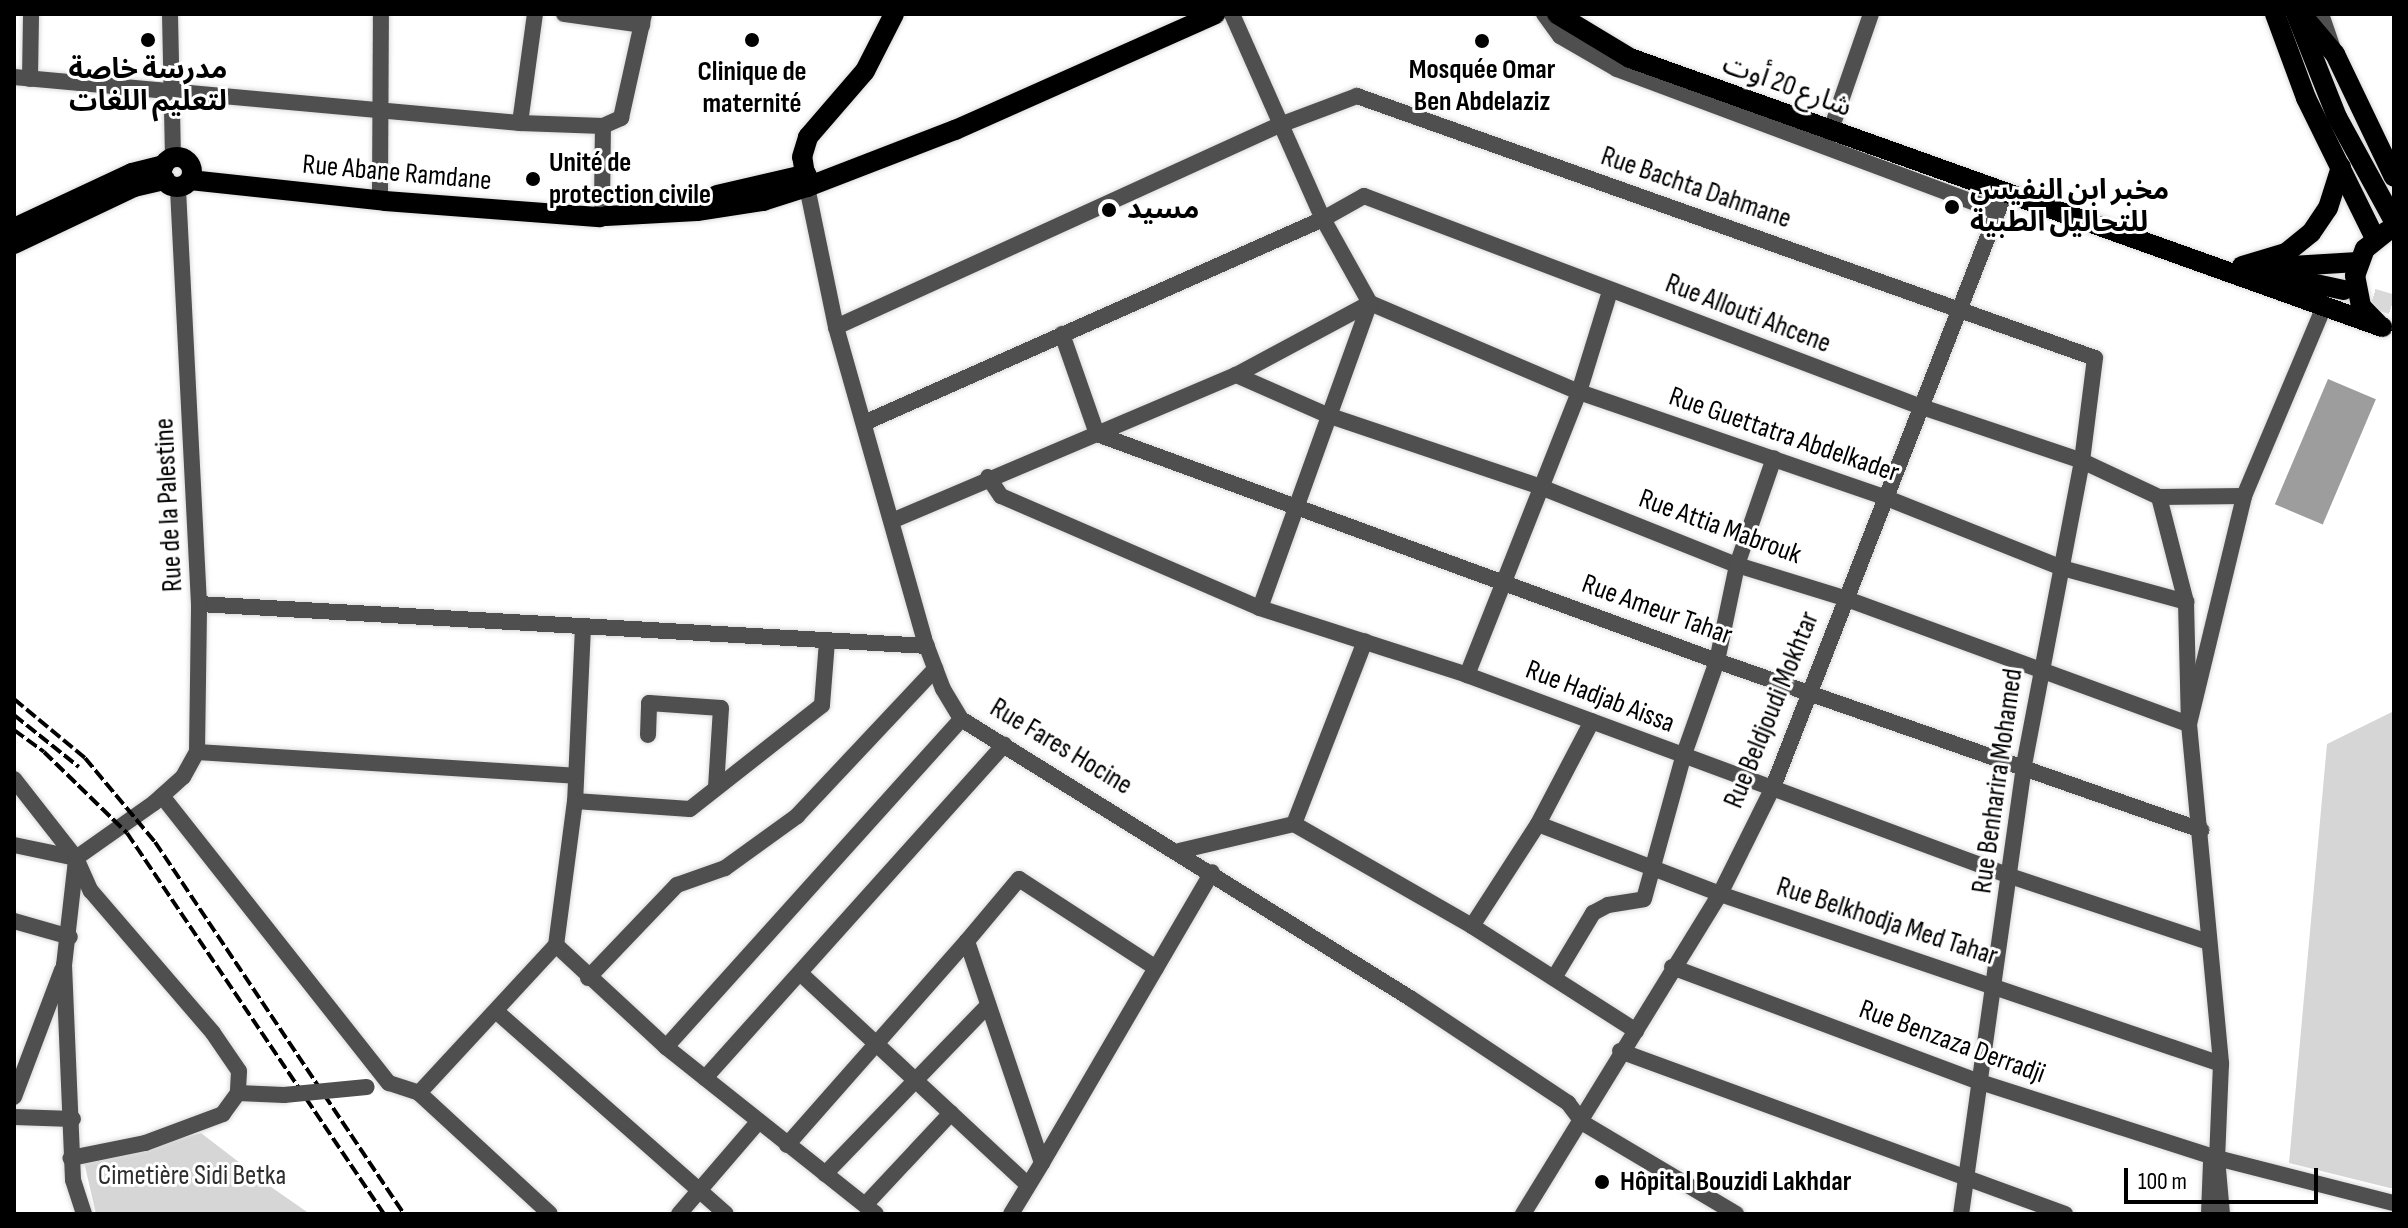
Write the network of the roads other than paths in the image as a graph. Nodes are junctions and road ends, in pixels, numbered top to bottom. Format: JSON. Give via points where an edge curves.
{"nodes":[{"id":1,"x":31,"y":14,"type":"edge"},
{"id":2,"x":170,"y":14,"type":"edge"},
{"id":3,"x":381,"y":14,"type":"edge"},
{"id":4,"x":535,"y":14,"type":"edge"},
{"id":5,"x":564,"y":14,"type":"edge"},
{"id":6,"x":894,"y":14,"type":"edge"},
{"id":7,"x":1182,"y":14,"type":"edge"},
{"id":8,"x":1215,"y":14,"type":"edge"},
{"id":9,"x":1232,"y":14,"type":"edge"},
{"id":10,"x":1544,"y":14,"type":"edge"},
{"id":11,"x":1557,"y":14,"type":"edge"},
{"id":12,"x":1580,"y":14,"type":"edge"},
{"id":13,"x":1871,"y":14,"type":"edge"},
{"id":14,"x":2275,"y":14,"type":"edge"},
{"id":15,"x":2299,"y":14,"type":"edge"},
{"id":16,"x":2321,"y":14,"type":"edge"},
{"id":17,"x":643,"y":20,"type":"edge"},
{"id":18,"x":2335,"y":54,"type":"junction"},
{"id":19,"x":22,"y":78,"type":"edge"},
{"id":20,"x":170,"y":92,"type":"junction"},
{"id":21,"x":383,"y":108,"type":"junction"},
{"id":22,"x":520,"y":123,"type":"junction"},
{"id":23,"x":1280,"y":125,"type":"junction"},
{"id":24,"x":603,"y":126,"type":"junction"},
{"id":25,"x":1830,"y":132,"type":"junction"},
{"id":26,"x":2341,"y":167,"type":"junction"},
{"id":27,"x":177,"y":173,"type":"junction"},
{"id":28,"x":2394,"y":177,"type":"edge"},
{"id":29,"x":807,"y":181,"type":"junction"},
{"id":30,"x":380,"y":191,"type":"junction"},
{"id":31,"x":2001,"y":202,"type":"junction"},
{"id":32,"x":603,"y":210,"type":"junction"},
{"id":33,"x":1323,"y":219,"type":"junction"},
{"id":34,"x":2394,"y":221,"type":"edge"},
{"id":35,"x":14,"y":228,"type":"edge"},
{"id":36,"x":2385,"y":233,"type":"edge"},
{"id":37,"x":14,"y":244,"type":"edge"},
{"id":38,"x":2165,"y":250,"type":"junction"},
{"id":39,"x":2358,"y":262,"type":"junction"},
{"id":40,"x":2231,"y":266,"type":"junction"},
{"id":41,"x":2252,"y":266,"type":"junction"},
{"id":42,"x":2344,"y":290,"type":"tunnel mouth"},
{"id":43,"x":1610,"y":291,"type":"junction"},
{"id":44,"x":1370,"y":303,"type":"junction"},
{"id":45,"x":1961,"y":309,"type":"junction"},
{"id":46,"x":2323,"y":309,"type":"junction"},
{"id":47,"x":836,"y":327,"type":"junction"},
{"id":48,"x":2388,"y":330,"type":"edge"},
{"id":49,"x":1062,"y":334,"type":"junction"},
{"id":50,"x":2095,"y":358,"type":"joint"},
{"id":51,"x":1236,"y":375,"type":"junction"},
{"id":52,"x":1579,"y":392,"type":"junction"},
{"id":53,"x":1919,"y":406,"type":"junction"},
{"id":54,"x":1327,"y":415,"type":"junction"},
{"id":55,"x":864,"y":423,"type":"junction"},
{"id":56,"x":1097,"y":434,"type":"junction"},
{"id":57,"x":1774,"y":458,"type":"junction"},
{"id":58,"x":2082,"y":461,"type":"junction"},
{"id":59,"x":988,"y":477,"type":"junction"},
{"id":60,"x":1538,"y":486,"type":"junction"},
{"id":61,"x":2244,"y":496,"type":"junction"},
{"id":62,"x":1884,"y":497,"type":"junction"},
{"id":63,"x":2159,"y":497,"type":"junction"},
{"id":64,"x":1296,"y":506,"type":"junction"},
{"id":65,"x":894,"y":520,"type":"junction"},
{"id":66,"x":1737,"y":565,"type":"junction"},
{"id":67,"x":2062,"y":568,"type":"junction"},
{"id":68,"x":1503,"y":582,"type":"junction"},
{"id":69,"x":1844,"y":598,"type":"junction"},
{"id":70,"x":2186,"y":602,"type":"junction"},
{"id":71,"x":199,"y":604,"type":"junction"},
{"id":72,"x":1260,"y":608,"type":"junction"},
{"id":73,"x":583,"y":627,"type":"junction"},
{"id":74,"x":827,"y":641,"type":"junction"},
{"id":75,"x":1365,"y":641,"type":"junction"},
{"id":76,"x":927,"y":646,"type":"junction"},
{"id":77,"x":1717,"y":661,"type":"junction"},
{"id":78,"x":935,"y":669,"type":"junction"},
{"id":79,"x":2039,"y":670,"type":"junction"},
{"id":80,"x":1467,"y":675,"type":"junction"},
{"id":81,"x":1811,"y":690,"type":"junction"},
{"id":82,"x":961,"y":719,"type":"junction"},
{"id":83,"x":1592,"y":721,"type":"junction"},
{"id":84,"x":2189,"y":724,"type":"junction"},
{"id":85,"x":648,"y":735,"type":"dead end"},
{"id":86,"x":1004,"y":745,"type":"junction"},
{"id":87,"x":197,"y":752,"type":"junction"},
{"id":88,"x":1683,"y":757,"type":"junction"},
{"id":89,"x":2024,"y":766,"type":"junction"},
{"id":90,"x":575,"y":776,"type":"junction"},
{"id":91,"x":14,"y":779,"type":"edge"},
{"id":92,"x":1773,"y":787,"type":"junction"},
{"id":93,"x":716,"y":788,"type":"junction"},
{"id":94,"x":158,"y":800,"type":"junction"},
{"id":95,"x":575,"y":801,"type":"junction"},
{"id":96,"x":1294,"y":824,"type":"junction"},
{"id":97,"x":1538,"y":824,"type":"junction"},
{"id":98,"x":2201,"y":830,"type":"junction"},
{"id":99,"x":14,"y":845,"type":"edge"},
{"id":100,"x":1179,"y":851,"type":"junction"},
{"id":101,"x":76,"y":858,"type":"junction"},
{"id":102,"x":1650,"y":866,"type":"junction"},
{"id":103,"x":1212,"y":872,"type":"junction"},
{"id":104,"x":2010,"y":876,"type":"junction"},
{"id":105,"x":1720,"y":894,"type":"junction"},
{"id":106,"x":14,"y":921,"type":"edge"},
{"id":107,"x":1472,"y":926,"type":"junction"},
{"id":108,"x":70,"y":937,"type":"junction"},
{"id":109,"x":967,"y":941,"type":"junction"},
{"id":110,"x":2208,"y":942,"type":"junction"},
{"id":111,"x":556,"y":945,"type":"junction"},
{"id":112,"x":64,"y":965,"type":"junction"},
{"id":113,"x":1672,"y":967,"type":"junction"},
{"id":114,"x":1156,"y":968,"type":"junction"},
{"id":115,"x":800,"y":973,"type":"junction"},
{"id":116,"x":588,"y":978,"type":"junction"},
{"id":117,"x":1554,"y":978,"type":"junction"},
{"id":118,"x":1994,"y":985,"type":"junction"},
{"id":119,"x":988,"y":1005,"type":"junction"},
{"id":120,"x":497,"y":1012,"type":"junction"},
{"id":121,"x":1636,"y":1031,"type":"junction"},
{"id":122,"x":875,"y":1045,"type":"junction"},
{"id":123,"x":666,"y":1047,"type":"junction"},
{"id":124,"x":1620,"y":1051,"type":"junction"},
{"id":125,"x":2221,"y":1064,"type":"junction"},
{"id":126,"x":705,"y":1078,"type":"junction"},
{"id":127,"x":916,"y":1080,"type":"junction"},
{"id":128,"x":1977,"y":1081,"type":"junction"},
{"id":129,"x":389,"y":1083,"type":"junction"},
{"id":130,"x":238,"y":1093,"type":"junction"},
{"id":131,"x":419,"y":1093,"type":"junction"},
{"id":132,"x":14,"y":1097,"type":"edge"},
{"id":133,"x":951,"y":1113,"type":"junction"},
{"id":134,"x":14,"y":1117,"type":"edge"},
{"id":135,"x":73,"y":1119,"type":"junction"},
{"id":136,"x":758,"y":1122,"type":"junction"},
{"id":137,"x":1583,"y":1123,"type":"junction"},
{"id":138,"x":787,"y":1145,"type":"junction"},
{"id":139,"x":71,"y":1158,"type":"junction"},
{"id":140,"x":2217,"y":1158,"type":"junction"},
{"id":141,"x":1042,"y":1163,"type":"junction"},
{"id":142,"x":825,"y":1174,"type":"junction"},
{"id":143,"x":1964,"y":1181,"type":"junction"},
{"id":144,"x":1027,"y":1184,"type":"junction"},
{"id":145,"x":699,"y":1189,"type":"junction"},
{"id":146,"x":2394,"y":1203,"type":"edge"},
{"id":147,"x":870,"y":1210,"type":"edge"},
{"id":148,"x":84,"y":1214,"type":"edge"},
{"id":149,"x":550,"y":1214,"type":"edge"},
{"id":150,"x":679,"y":1214,"type":"edge"},
{"id":151,"x":726,"y":1214,"type":"edge"},
{"id":152,"x":1011,"y":1214,"type":"edge"},
{"id":153,"x":1523,"y":1214,"type":"edge"},
{"id":154,"x":1736,"y":1214,"type":"edge"},
{"id":155,"x":1961,"y":1214,"type":"edge"},
{"id":156,"x":2065,"y":1214,"type":"edge"},
{"id":157,"x":2209,"y":1214,"type":"edge"},
{"id":158,"x":2222,"y":1214,"type":"edge"}],
"edges":[{"from":1,"to":19,"type":"street"},
{"from":2,"to":20,"type":"street","name":"Rue de la Palestine"},
{"from":3,"to":21,"type":"street"},
{"from":4,"to":22,"type":"street"},
{"from":5,"to":17,"type":"street"},
{"from":6,"to":29,"type":"main road","name":"Rue Fares Hocine","via":[[865,71],[808,137],[802,157]]},
{"from":7,"to":29,"type":"main road"},
{"from":8,"to":29,"type":"main road","via":[[955,130]]},
{"from":9,"to":23,"type":"street"},
{"from":10,"to":25,"type":"street","via":[[1560,36],[1617,69]]},
{"from":11,"to":25,"type":"main road","name":"شارع 20 أوت","via":[[1630,58]]},
{"from":12,"to":25,"type":"main road","name":"شارع 20 أوت"},
{"from":13,"to":25,"type":"street"},
{"from":14,"to":26,"type":"main road","via":[[2306,98]]},
{"from":15,"to":18,"type":"main road"},
{"from":15,"to":34,"type":"main road","via":[[2342,129]]},
{"from":16,"to":18,"type":"street"},
{"from":17,"to":24,"type":"street","via":[[621,118]]},
{"from":18,"to":28,"type":"main road"},
{"from":19,"to":20,"type":"street"},
{"from":20,"to":21,"type":"street"},
{"from":20,"to":27,"type":"street","name":"Rue de la Palestine"},
{"from":21,"to":22,"type":"street"},
{"from":21,"to":30,"type":"street"},
{"from":22,"to":24,"type":"street"},
{"from":23,"to":33,"type":"street"},
{"from":23,"to":45,"type":"street","name":"Rue Bachta Dahmane","via":[[1357,96]]},
{"from":23,"to":47,"type":"street","name":"Rue Bachta Dahmane"},
{"from":24,"to":32,"type":"street"},
{"from":25,"to":31,"type":"main road","name":"شارع 20 أوت"},
{"from":26,"to":36,"type":"main road"},
{"from":26,"to":41,"type":"main road","via":[[2328,208],[2311,233],[2286,253]]},
{"from":27,"to":30,"type":"main road","name":"Rue Abane Ramdane"},
{"from":27,"to":32,"type":"main road","name":"Rue Abane Ramdane","via":[[385,201]]},
{"from":27,"to":35,"type":"main road","via":[[132,173]]},
{"from":27,"to":37,"type":"main road","via":[[134,187]]},
{"from":27,"to":71,"type":"street","name":"Rue de la Palestine"},
{"from":29,"to":32,"type":"main road","name":"Rue Abane Ramdane"},
{"from":29,"to":47,"type":"street","name":"Rue Fares Hocine"},
{"from":30,"to":32,"type":"main road","name":"Rue Abane Ramdane"},
{"from":31,"to":38,"type":"main road","name":"شارع 20 أوت"},
{"from":31,"to":45,"type":"street","name":"Rue Beldjoudi Mokhtar"},
{"from":33,"to":43,"type":"street","name":"Rue Allouti Ahcene","via":[[1364,196]]},
{"from":33,"to":44,"type":"street"},
{"from":33,"to":49,"type":"street"},
{"from":36,"to":39,"type":"main road"},
{"from":38,"to":40,"type":"main road","name":"شارع 20 أوت"},
{"from":38,"to":46,"type":"main road","name":"شارع 20 أوت"},
{"from":39,"to":41,"type":"main road"},
{"from":39,"to":48,"type":"main road","via":[[2361,306]]},
{"from":40,"to":41,"type":"main road"},
{"from":40,"to":42,"type":"main road","name":"شارع 20 أوت"},
{"from":43,"to":52,"type":"street"},
{"from":43,"to":53,"type":"street","name":"Rue Allouti Ahcene"},
{"from":44,"to":51,"type":"street"},
{"from":44,"to":52,"type":"street","name":"Rue Guettatra Abdelkader"},
{"from":44,"to":54,"type":"street"},
{"from":45,"to":50,"type":"street","name":"Rue Bachta Dahmane"},
{"from":45,"to":53,"type":"street","name":"Rue Beldjoudi Mokhtar"},
{"from":46,"to":48,"type":"main road","name":"شارع 20 أوت"},
{"from":46,"to":61,"type":"street"},
{"from":47,"to":55,"type":"street","name":"Rue Fares Hocine"},
{"from":49,"to":55,"type":"street"},
{"from":49,"to":56,"type":"street"},
{"from":50,"to":58,"type":"street","name":"Rue Benharira Mohamed"},
{"from":51,"to":54,"type":"street","name":"Rue Attia Mabrouk"},
{"from":51,"to":56,"type":"street"},
{"from":52,"to":57,"type":"street","name":"Rue Guettatra Abdelkader"},
{"from":52,"to":60,"type":"street"},
{"from":53,"to":58,"type":"street","name":"Rue Allouti Ahcene"},
{"from":53,"to":62,"type":"street","name":"Rue Beldjoudi Mokhtar"},
{"from":54,"to":60,"type":"street","name":"Rue Attia Mabrouk"},
{"from":54,"to":64,"type":"street"},
{"from":55,"to":65,"type":"street","name":"Rue Fares Hocine"},
{"from":56,"to":59,"type":"street"},
{"from":56,"to":64,"type":"street","name":"Rue Ameur Tahar"},
{"from":57,"to":62,"type":"street","name":"Rue Guettatra Abdelkader"},
{"from":57,"to":66,"type":"street"},
{"from":58,"to":63,"type":"street","name":"Rue Allouti Ahcene"},
{"from":58,"to":67,"type":"street","name":"Rue Benharira Mohamed"},
{"from":59,"to":65,"type":"street"},
{"from":59,"to":72,"type":"street","name":"Rue Hadjab Aissa","via":[[1001,496]]},
{"from":60,"to":66,"type":"street","name":"Rue Attia Mabrouk"},
{"from":60,"to":68,"type":"street"},
{"from":61,"to":63,"type":"street"},
{"from":61,"to":84,"type":"street"},
{"from":62,"to":67,"type":"street","name":"Rue Guettatra Abdelkader"},
{"from":62,"to":69,"type":"street","name":"Rue Beldjoudi Mokhtar"},
{"from":63,"to":70,"type":"street"},
{"from":64,"to":68,"type":"street","name":"Rue Ameur Tahar"},
{"from":64,"to":72,"type":"street"},
{"from":65,"to":76,"type":"street","name":"Rue Fares Hocine"},
{"from":66,"to":69,"type":"street","name":"Rue Attia Mabrouk"},
{"from":66,"to":77,"type":"street"},
{"from":67,"to":70,"type":"street","name":"Rue Guettatra Abdelkader"},
{"from":67,"to":79,"type":"street","name":"Rue Benharira Mohamed"},
{"from":68,"to":77,"type":"street","name":"Rue Ameur Tahar"},
{"from":68,"to":80,"type":"street"},
{"from":69,"to":79,"type":"street","name":"Rue Attia Mabrouk"},
{"from":69,"to":81,"type":"street","name":"Rue Beldjoudi Mokhtar"},
{"from":70,"to":84,"type":"street"},
{"from":71,"to":73,"type":"street"},
{"from":71,"to":87,"type":"street","name":"Rue de la Palestine"},
{"from":72,"to":75,"type":"street","name":"Rue Hadjab Aissa"},
{"from":73,"to":74,"type":"street"},
{"from":73,"to":90,"type":"street"},
{"from":74,"to":76,"type":"street"},
{"from":74,"to":93,"type":"street","via":[[822,705]]},
{"from":75,"to":80,"type":"street","name":"Rue Hadjab Aissa"},
{"from":75,"to":96,"type":"street"},
{"from":76,"to":78,"type":"street","name":"Rue Fares Hocine"},
{"from":77,"to":81,"type":"street","name":"Rue Ameur Tahar"},
{"from":77,"to":88,"type":"street"},
{"from":78,"to":82,"type":"street","name":"Rue Fares Hocine"},
{"from":78,"to":116,"type":"street","via":[[797,816],[725,868],[677,885]]},
{"from":79,"to":84,"type":"street","name":"Rue Attia Mabrouk"},
{"from":79,"to":89,"type":"street","name":"Rue Benharira Mohamed"},
{"from":80,"to":83,"type":"street","name":"Rue Hadjab Aissa"},
{"from":81,"to":89,"type":"street","name":"Rue Ameur Tahar"},
{"from":81,"to":92,"type":"street","name":"Rue Beldjoudi Mokhtar"},
{"from":82,"to":86,"type":"street","name":"Rue Fares Hocine"},
{"from":82,"to":123,"type":"street"},
{"from":83,"to":88,"type":"street","name":"Rue Hadjab Aissa"},
{"from":83,"to":97,"type":"street"},
{"from":84,"to":98,"type":"street"},
{"from":85,"to":93,"type":"street","via":[[649,703],[721,708]]},
{"from":86,"to":100,"type":"street","name":"Rue Fares Hocine"},
{"from":86,"to":115,"type":"street"},
{"from":87,"to":90,"type":"street"},
{"from":87,"to":94,"type":"street","via":[[183,777]]},
{"from":88,"to":92,"type":"street","name":"Rue Hadjab Aissa"},
{"from":88,"to":102,"type":"street"},
{"from":89,"to":98,"type":"street","name":"Rue Ameur Tahar"},
{"from":89,"to":104,"type":"street","name":"Rue Benharira Mohamed"},
{"from":90,"to":95,"type":"street"},
{"from":91,"to":101,"type":"street"},
{"from":92,"to":104,"type":"street","name":"Rue Hadjab Aissa"},
{"from":92,"to":105,"type":"street","name":"Rue Beldjoudi Mokhtar"},
{"from":93,"to":95,"type":"street","via":[[690,809]]},
{"from":94,"to":101,"type":"street"},
{"from":94,"to":129,"type":"street"},
{"from":95,"to":111,"type":"street"},
{"from":96,"to":100,"type":"street"},
{"from":96,"to":107,"type":"street"},
{"from":97,"to":102,"type":"street","name":"Rue Belkhodja Med Tahar"},
{"from":97,"to":107,"type":"street"},
{"from":98,"to":110,"type":"street"},
{"from":99,"to":101,"type":"street"},
{"from":100,"to":103,"type":"street","name":"Rue Fares Hocine"},
{"from":101,"to":108,"type":"street"},
{"from":101,"to":130,"type":"street","via":[[91,891],[222,1046],[239,1071]]},
{"from":102,"to":105,"type":"street","name":"Rue Belkhodja Med Tahar"},
{"from":102,"to":117,"type":"street","via":[[1644,899],[1593,913]]},
{"from":103,"to":114,"type":"street"},
{"from":103,"to":137,"type":"street","name":"Rue Fares Hocine","via":[[1568,1103]]},
{"from":104,"to":110,"type":"street","name":"Rue Hadjab Aissa"},
{"from":104,"to":118,"type":"street","name":"Rue Benharira Mohamed"},
{"from":105,"to":113,"type":"street","name":"Rue Beldjoudi Mokhtar"},
{"from":105,"to":118,"type":"street","name":"Rue Belkhodja Med Tahar"},
{"from":106,"to":108,"type":"street"},
{"from":107,"to":117,"type":"street"},
{"from":108,"to":112,"type":"street"},
{"from":109,"to":114,"type":"street","via":[[1019,879]]},
{"from":109,"to":119,"type":"street"},
{"from":109,"to":122,"type":"street"},
{"from":110,"to":125,"type":"street"},
{"from":111,"to":116,"type":"street"},
{"from":111,"to":120,"type":"street"},
{"from":112,"to":132,"type":"street"},
{"from":112,"to":135,"type":"street"},
{"from":113,"to":121,"type":"street","name":"Rue Beldjoudi Mokhtar"},
{"from":113,"to":128,"type":"street","name":"Rue Benzaza Derradji"},
{"from":114,"to":141,"type":"street"},
{"from":115,"to":122,"type":"street"},
{"from":115,"to":126,"type":"street"},
{"from":116,"to":123,"type":"street"},
{"from":117,"to":121,"type":"street"},
{"from":118,"to":125,"type":"street","name":"Rue Belkhodja Med Tahar"},
{"from":118,"to":128,"type":"street","name":"Rue Benharira Mohamed"},
{"from":119,"to":127,"type":"street"},
{"from":119,"to":141,"type":"street"},
{"from":120,"to":131,"type":"street"},
{"from":120,"to":145,"type":"street"},
{"from":121,"to":124,"type":"street","name":"Rue Beldjoudi Mokhtar"},
{"from":122,"to":127,"type":"street"},
{"from":122,"to":138,"type":"street"},
{"from":123,"to":126,"type":"street"},
{"from":124,"to":137,"type":"street","name":"Rue Beldjoudi Mokhtar"},
{"from":124,"to":143,"type":"street"},
{"from":125,"to":140,"type":"street"},
{"from":126,"to":136,"type":"street"},
{"from":127,"to":133,"type":"street"},
{"from":127,"to":142,"type":"street"},
{"from":128,"to":140,"type":"street","name":"Rue Benzaza Derradji"},
{"from":128,"to":143,"type":"street","name":"Rue Benharira Mohamed"},
{"from":129,"to":130,"type":"street","bridge":true,"via":[[284,1095]]},
{"from":129,"to":131,"type":"street"},
{"from":130,"to":139,"type":"street","via":[[223,1114],[145,1143]]},
{"from":131,"to":149,"type":"street"},
{"from":133,"to":144,"type":"street"},
{"from":133,"to":147,"type":"street"},
{"from":134,"to":135,"type":"street"},
{"from":135,"to":139,"type":"street"},
{"from":136,"to":138,"type":"street"},
{"from":136,"to":145,"type":"street"},
{"from":137,"to":153,"type":"street","name":"Rue Beldjoudi Mokhtar"},
{"from":137,"to":154,"type":"street"},
{"from":138,"to":142,"type":"street"},
{"from":139,"to":148,"type":"street"},
{"from":140,"to":146,"type":"street","name":"Rue Benzaza Derradji"},
{"from":140,"to":157,"type":"street","via":[[2211,1163]]},
{"from":140,"to":158,"type":"street"},
{"from":141,"to":144,"type":"street"},
{"from":142,"to":147,"type":"street"},
{"from":143,"to":155,"type":"street","name":"Rue Benharira Mohamed"},
{"from":143,"to":156,"type":"street"},
{"from":144,"to":152,"type":"street"},
{"from":145,"to":150,"type":"street"},
{"from":145,"to":151,"type":"street"}]}
